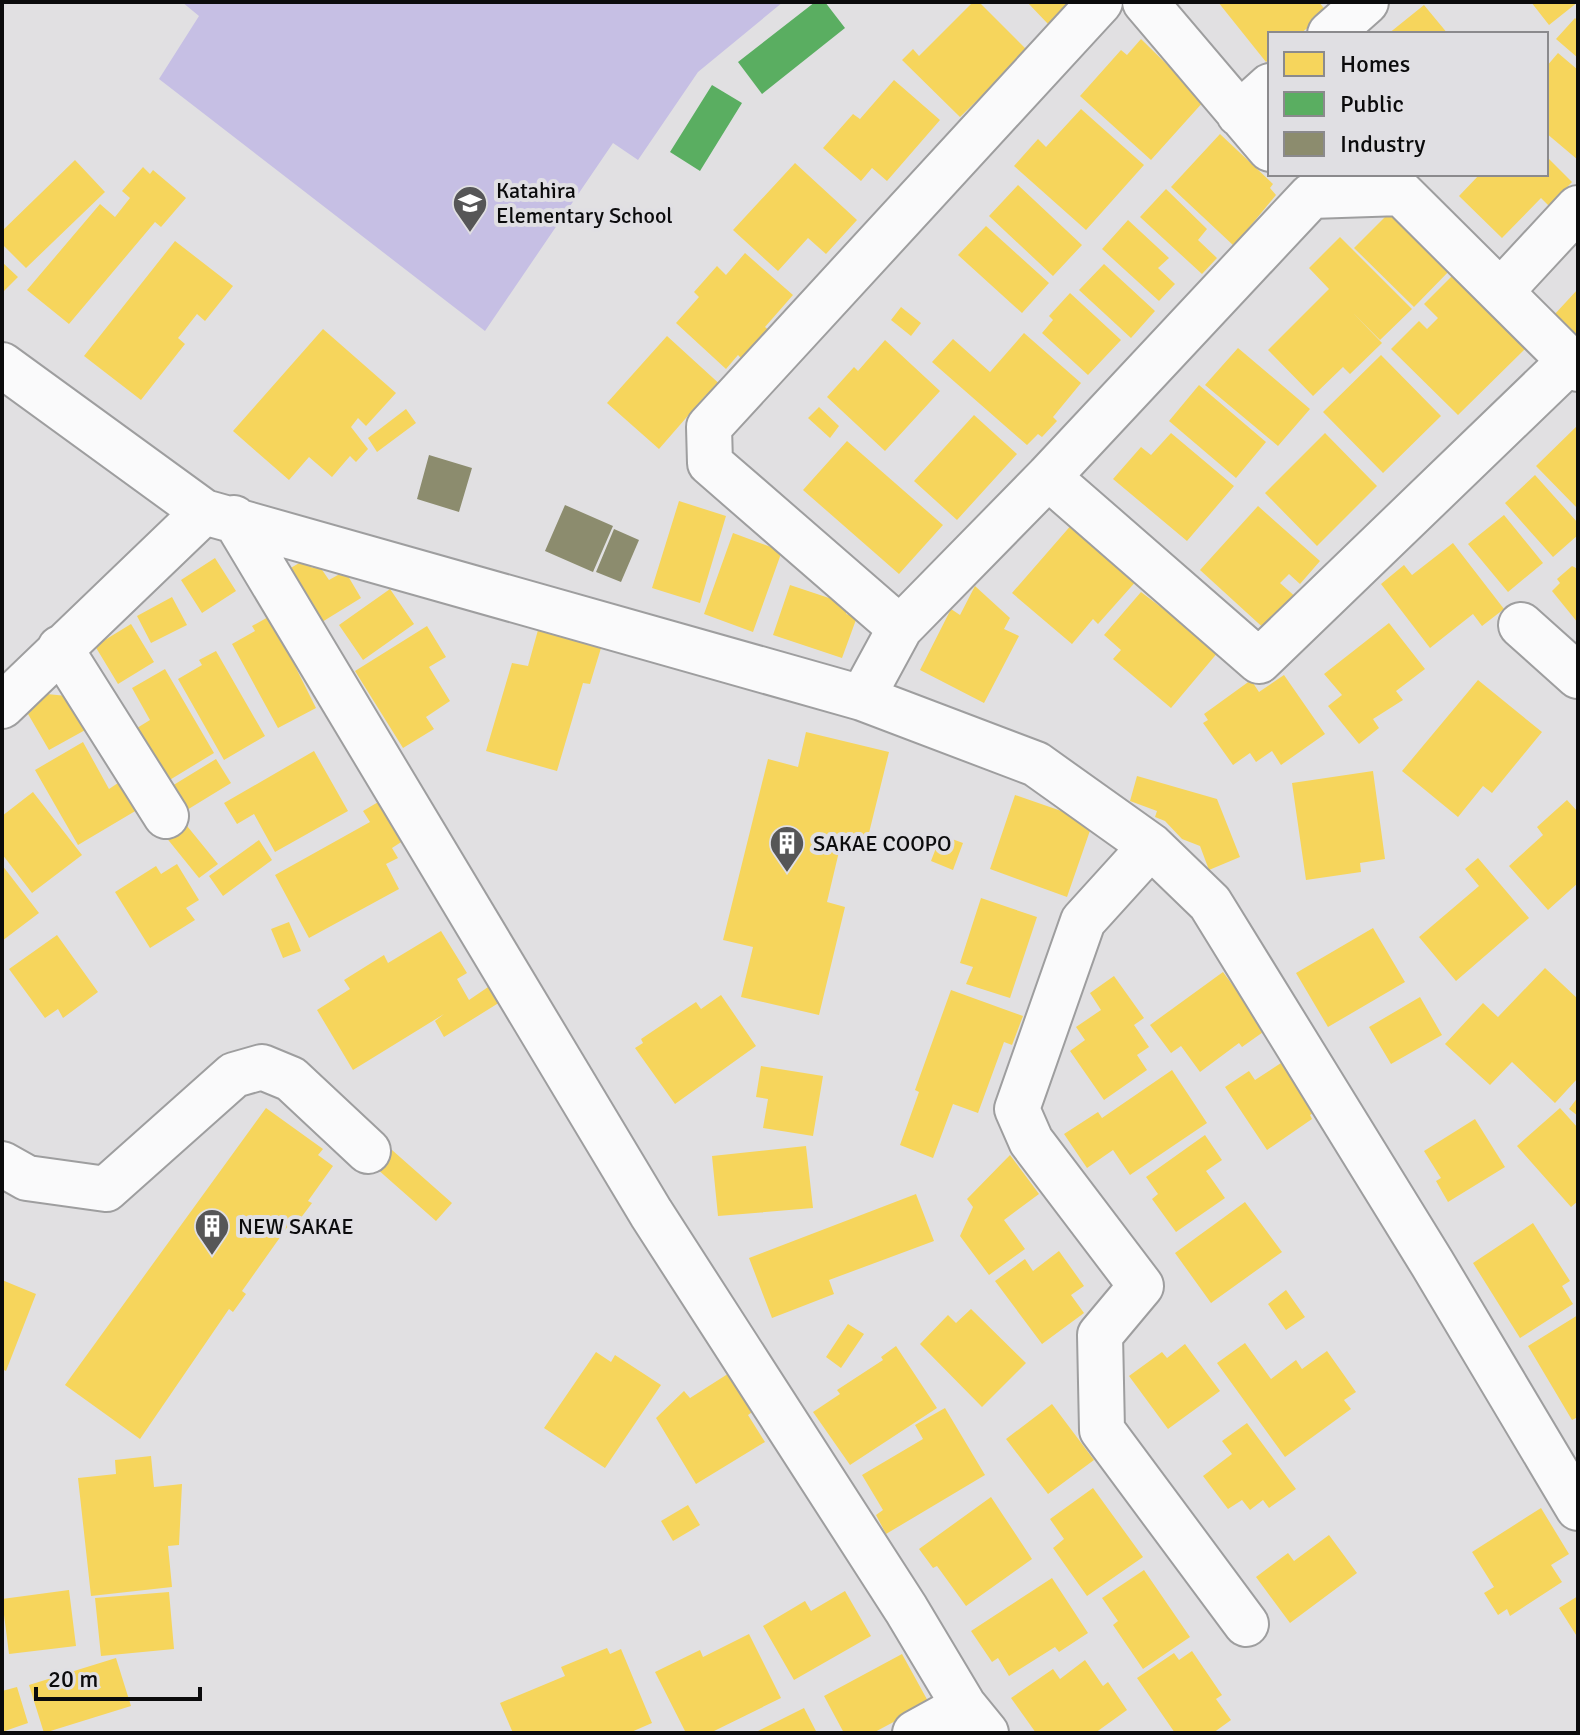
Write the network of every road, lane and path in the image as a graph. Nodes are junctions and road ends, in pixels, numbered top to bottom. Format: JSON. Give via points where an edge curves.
{"nodes":[{"id":1,"x":1100,"y":2,"type":"edge"},
{"id":2,"x":1145,"y":2,"type":"edge"},
{"id":3,"x":1366,"y":2,"type":"edge"},
{"id":4,"x":1332,"y":32,"type":"edge"},
{"id":5,"x":1254,"y":100,"type":"edge"},
{"id":6,"x":1268,"y":143,"type":"edge"},
{"id":7,"x":1301,"y":185,"type":"edge"},
{"id":8,"x":1578,"y":208,"type":"edge"},
{"id":9,"x":1502,"y":290,"type":"junction"},
{"id":10,"x":2,"y":365,"type":"edge"},
{"id":11,"x":1574,"y":365,"type":"edge"},
{"id":12,"x":1048,"y":477,"type":"junction"},
{"id":13,"x":219,"y":515,"type":"junction"},
{"id":14,"x":1521,"y":625,"type":"dead end"},
{"id":15,"x":900,"y":628,"type":"junction"},
{"id":16,"x":60,"y":648,"type":"junction"},
{"id":17,"x":1578,"y":676,"type":"edge"},
{"id":18,"x":862,"y":698,"type":"junction"},
{"id":19,"x":2,"y":706,"type":"edge"},
{"id":20,"x":166,"y":816,"type":"dead end"},
{"id":21,"x":1151,"y":846,"type":"junction"},
{"id":22,"x":368,"y":1151,"type":"dead end"},
{"id":23,"x":2,"y":1164,"type":"edge"},
{"id":24,"x":1578,"y":1508,"type":"edge"},
{"id":25,"x":1246,"y":1624,"type":"dead end"},
{"id":26,"x":975,"y":1720,"type":"edge"},
{"id":27,"x":915,"y":1733,"type":"edge"}],
"edges":[{"from":1,"to":15,"type":"street","via":[[709,427],[710,463]]},
{"from":2,"to":5,"type":"street"},
{"from":3,"to":4,"type":"street"},
{"from":5,"to":6,"type":"street"},
{"from":7,"to":9,"type":"street","via":[[1401,193]]},
{"from":7,"to":12,"type":"street"},
{"from":8,"to":9,"type":"street"},
{"from":9,"to":11,"type":"street"},
{"from":10,"to":13,"type":"street"},
{"from":11,"to":12,"type":"street","via":[[1259,661]]},
{"from":12,"to":15,"type":"street"},
{"from":13,"to":16,"type":"street"},
{"from":13,"to":18,"type":"street"},
{"from":13,"to":26,"type":"street","via":[[651,1213]]},
{"from":14,"to":17,"type":"street"},
{"from":15,"to":18,"type":"street"},
{"from":16,"to":19,"type":"street"},
{"from":16,"to":20,"type":"street"},
{"from":18,"to":21,"type":"street","via":[[1036,764]]},
{"from":21,"to":24,"type":"street","via":[[1210,903]]},
{"from":21,"to":25,"type":"street","via":[[1083,921],[1017,1109],[1031,1141],[1141,1286],[1100,1335],[1102,1430]]},
{"from":22,"to":23,"type":"street","via":[[291,1079],[262,1067],[234,1075],[106,1189],[27,1178]]},
{"from":26,"to":27,"type":"street"}]}
